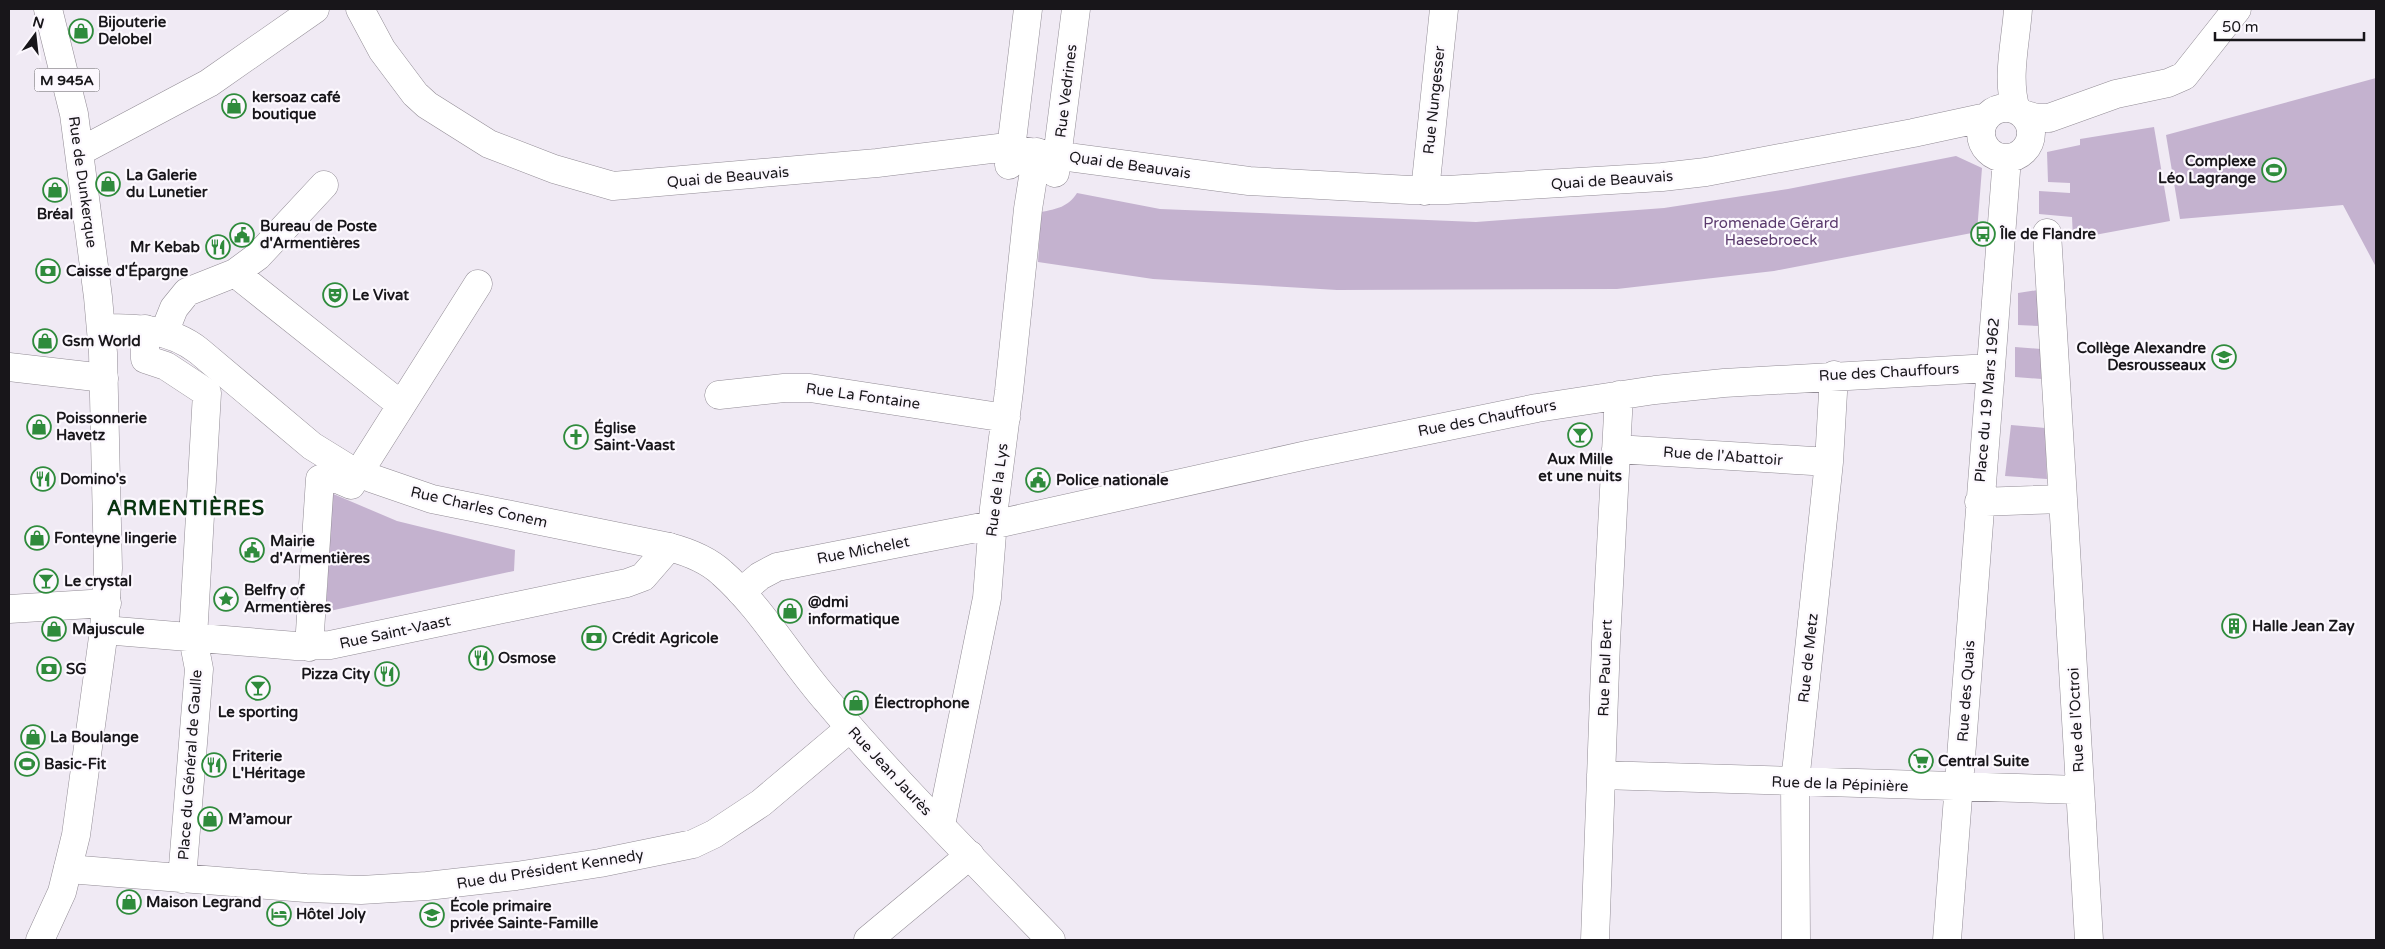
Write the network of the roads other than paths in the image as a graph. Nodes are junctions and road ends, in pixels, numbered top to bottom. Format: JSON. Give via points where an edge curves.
{"nodes":[{"id":1,"x":48,"y":9,"type":"edge"},
{"id":2,"x":315,"y":9,"type":"edge"},
{"id":3,"x":360,"y":9,"type":"edge"},
{"id":4,"x":382,"y":9,"type":"edge"},
{"id":5,"x":1028,"y":9,"type":"edge"},
{"id":6,"x":1076,"y":9,"type":"edge"},
{"id":7,"x":1444,"y":9,"type":"edge"},
{"id":8,"x":2018,"y":9,"type":"edge"},
{"id":9,"x":2237,"y":9,"type":"edge"},
{"id":10,"x":402,"y":76,"type":"junction"},
{"id":11,"x":2097,"y":101,"type":"junction"},
{"id":12,"x":2005,"y":113,"type":"junction"},
{"id":13,"x":1914,"y":133,"type":"junction"},
{"id":14,"x":2006,"y":151,"type":"junction"},
{"id":15,"x":79,"y":152,"type":"junction"},
{"id":16,"x":1034,"y":160,"type":"junction"},
{"id":17,"x":324,"y":185,"type":"dead end"},
{"id":18,"x":1425,"y":191,"type":"junction"},
{"id":19,"x":2047,"y":232,"type":"dead end"},
{"id":20,"x":235,"y":273,"type":"junction"},
{"id":21,"x":478,"y":284,"type":"dead end"},
{"id":22,"x":102,"y":328,"type":"junction"},
{"id":23,"x":155,"y":331,"type":"junction"},
{"id":24,"x":9,"y":367,"type":"edge"},
{"id":25,"x":1990,"y":368,"type":"junction"},
{"id":26,"x":1834,"y":375,"type":"junction"},
{"id":27,"x":104,"y":378,"type":"junction"},
{"id":28,"x":720,"y":395,"type":"dead end"},
{"id":29,"x":1619,"y":395,"type":"junction"},
{"id":30,"x":401,"y":405,"type":"junction"},
{"id":31,"x":1006,"y":418,"type":"junction"},
{"id":32,"x":1616,"y":449,"type":"junction"},
{"id":33,"x":1829,"y":462,"type":"junction"},
{"id":34,"x":358,"y":472,"type":"junction"},
{"id":35,"x":2063,"y":499,"type":"junction"},
{"id":36,"x":1980,"y":502,"type":"junction"},
{"id":37,"x":992,"y":525,"type":"junction"},
{"id":38,"x":668,"y":547,"type":"junction"},
{"id":39,"x":741,"y":592,"type":"junction"},
{"id":40,"x":107,"y":603,"type":"junction"},
{"id":41,"x":9,"y":609,"type":"edge"},
{"id":42,"x":104,"y":630,"type":"junction"},
{"id":43,"x":193,"y":638,"type":"junction"},
{"id":44,"x":309,"y":647,"type":"junction"},
{"id":45,"x":850,"y":728,"type":"junction"},
{"id":46,"x":1601,"y":775,"type":"junction"},
{"id":47,"x":1795,"y":782,"type":"junction"},
{"id":48,"x":1959,"y":788,"type":"junction"},
{"id":49,"x":2080,"y":790,"type":"junction"},
{"id":50,"x":941,"y":825,"type":"junction"},
{"id":51,"x":970,"y":854,"type":"junction"},
{"id":52,"x":68,"y":869,"type":"junction"},
{"id":53,"x":182,"y":879,"type":"junction"},
{"id":54,"x":210,"y":881,"type":"joint"},
{"id":55,"x":40,"y":940,"type":"edge"},
{"id":56,"x":868,"y":940,"type":"edge"},
{"id":57,"x":1050,"y":940,"type":"edge"},
{"id":58,"x":1595,"y":940,"type":"edge"},
{"id":59,"x":1796,"y":940,"type":"edge"},
{"id":60,"x":1947,"y":940,"type":"edge"},
{"id":61,"x":2089,"y":940,"type":"edge"}],
"edges":[{"from":1,"to":15,"type":"street","name":"Rue de Dunkerque","number":"M 945A","via":[[69,88]]},
{"from":2,"to":15,"type":"street","via":[[209,83]]},
{"from":3,"to":10,"type":"street","name":"Quai de Beauvais","via":[[382,50]]},
{"from":4,"to":10,"type":"street"},
{"from":5,"to":16,"type":"street"},
{"from":6,"to":16,"type":"street","name":"Rue Vedrines"},
{"from":7,"to":18,"type":"street","name":"Rue Nungesser"},
{"from":8,"to":12,"type":"street","via":[[2011,92]]},
{"from":9,"to":11,"type":"street","via":[[2184,76]]},
{"from":10,"to":16,"type":"street","name":"Quai de Beauvais","via":[[427,105],[489,144],[581,178],[621,187],[955,155],[986,149]]},
{"from":11,"to":12,"type":"street","via":[[2049,118]]},
{"from":11,"to":14,"type":"street","via":[[2045,133]]},
{"from":12,"to":13,"type":"street","name":"Quai de Beauvais"},
{"from":12,"to":14,"type":"street","via":[[1981,132]]},
{"from":12,"to":14,"type":"street","via":[[2031,128],[2030,140]]},
{"from":13,"to":14,"type":"street","name":"Quai de Beauvais","via":[[1958,134]]},
{"from":13,"to":18,"type":"street","name":"Quai de Beauvais","via":[[1706,172]]},
{"from":14,"to":25,"type":"street","name":"Place du 19 Mars 1962"},
{"from":15,"to":22,"type":"street","name":"Rue de Dunkerque","number":"M 945A"},
{"from":16,"to":18,"type":"street","name":"Quai de Beauvais","via":[[1306,185]]},
{"from":16,"to":31,"type":"street","name":"Rue de la Lys"},
{"from":17,"to":20,"type":"street","name":"Place du Général de Gaulle","via":[[258,256]]},
{"from":19,"to":35,"type":"street"},
{"from":20,"to":23,"type":"street","name":"Place du Général de Gaulle","via":[[187,292]]},
{"from":20,"to":30,"type":"street"},
{"from":21,"to":30,"type":"street"},
{"from":22,"to":23,"type":"street","name":"Rue Charles Conem"},
{"from":22,"to":27,"type":"street"},
{"from":23,"to":34,"type":"street","name":"Rue Charles Conem","via":[[191,345],[312,446]]},
{"from":23,"to":43,"type":"street","name":"Place du Général de Gaulle","via":[[145,359],[166,366],[207,393]]},
{"from":24,"to":27,"type":"street"},
{"from":25,"to":26,"type":"street","name":"Rue des Chauffours"},
{"from":25,"to":36,"type":"street","name":"Place du 19 Mars 1962"},
{"from":26,"to":29,"type":"street","name":"Rue des Chauffours"},
{"from":26,"to":33,"type":"street","name":"Rue de Metz"},
{"from":27,"to":40,"type":"street"},
{"from":28,"to":31,"type":"street","name":"Rue La Fontaine","via":[[810,388]]},
{"from":29,"to":32,"type":"street","name":"Rue Paul Bert"},
{"from":29,"to":37,"type":"street","name":"Rue des Chauffours","via":[[1456,423]]},
{"from":30,"to":34,"type":"street"},
{"from":31,"to":37,"type":"street","name":"Rue de la Lys"},
{"from":32,"to":33,"type":"street","name":"Rue de l'Abattoir"},
{"from":32,"to":46,"type":"street","name":"Rue Paul Bert"},
{"from":33,"to":47,"type":"street","name":"Rue de Metz"},
{"from":34,"to":38,"type":"street","name":"Rue Charles Conem","via":[[432,499]]},
{"from":34,"to":44,"type":"street","via":[[351,485],[337,479],[320,479]]},
{"from":35,"to":36,"type":"street","name":"Place du 19 Mars 1962"},
{"from":35,"to":49,"type":"street","name":"Rue de l'Octroi"},
{"from":36,"to":48,"type":"street","name":"Rue des Quais"},
{"from":37,"to":39,"type":"street","name":"Rue Michelet","via":[[777,567]]},
{"from":37,"to":50,"type":"street","name":"Rue de la Lys","via":[[984,615]]},
{"from":38,"to":39,"type":"street","name":"Rue Charles Conem","via":[[706,562]]},
{"from":38,"to":44,"type":"street","name":"Rue Saint-Vaast","via":[[643,577],[627,583],[343,643]]},
{"from":39,"to":45,"type":"street","name":"Rue Jean Jaurès"},
{"from":40,"to":41,"type":"street"},
{"from":40,"to":42,"type":"street"},
{"from":42,"to":43,"type":"street","name":"Rue Saint-Vaast"},
{"from":42,"to":52,"type":"street","via":[[76,835]]},
{"from":43,"to":44,"type":"street","name":"Rue Saint-Vaast"},
{"from":43,"to":53,"type":"street","name":"Place du Général de Gaulle","via":[[199,669]]},
{"from":45,"to":50,"type":"street","name":"Rue Jean Jaurès"},
{"from":45,"to":54,"type":"street","name":"Rue du Président Kennedy","via":[[746,814],[703,840],[681,846],[549,872],[397,888],[334,890]]},
{"from":46,"to":47,"type":"street","name":"Rue de la Pépinière"},
{"from":46,"to":58,"type":"street","name":"Rue Paul Bert"},
{"from":47,"to":48,"type":"street","name":"Rue de la Pépinière"},
{"from":47,"to":59,"type":"street","name":"Rue de Metz"},
{"from":48,"to":49,"type":"street","name":"Rue de la Pépinière"},
{"from":48,"to":60,"type":"street","name":"Rue des Quais"},
{"from":49,"to":61,"type":"street","name":"Rue de l'Octroi"},
{"from":50,"to":51,"type":"street","name":"Rue Jean Jaurès"},
{"from":51,"to":56,"type":"street"},
{"from":51,"to":57,"type":"street","name":"Rue Jean Jaurès"},
{"from":52,"to":53,"type":"street","name":"Place du Général de Gaulle"},
{"from":52,"to":55,"type":"street","via":[[55,911]]},
{"from":53,"to":54,"type":"street","name":"Place du Général de Gaulle"}]}
